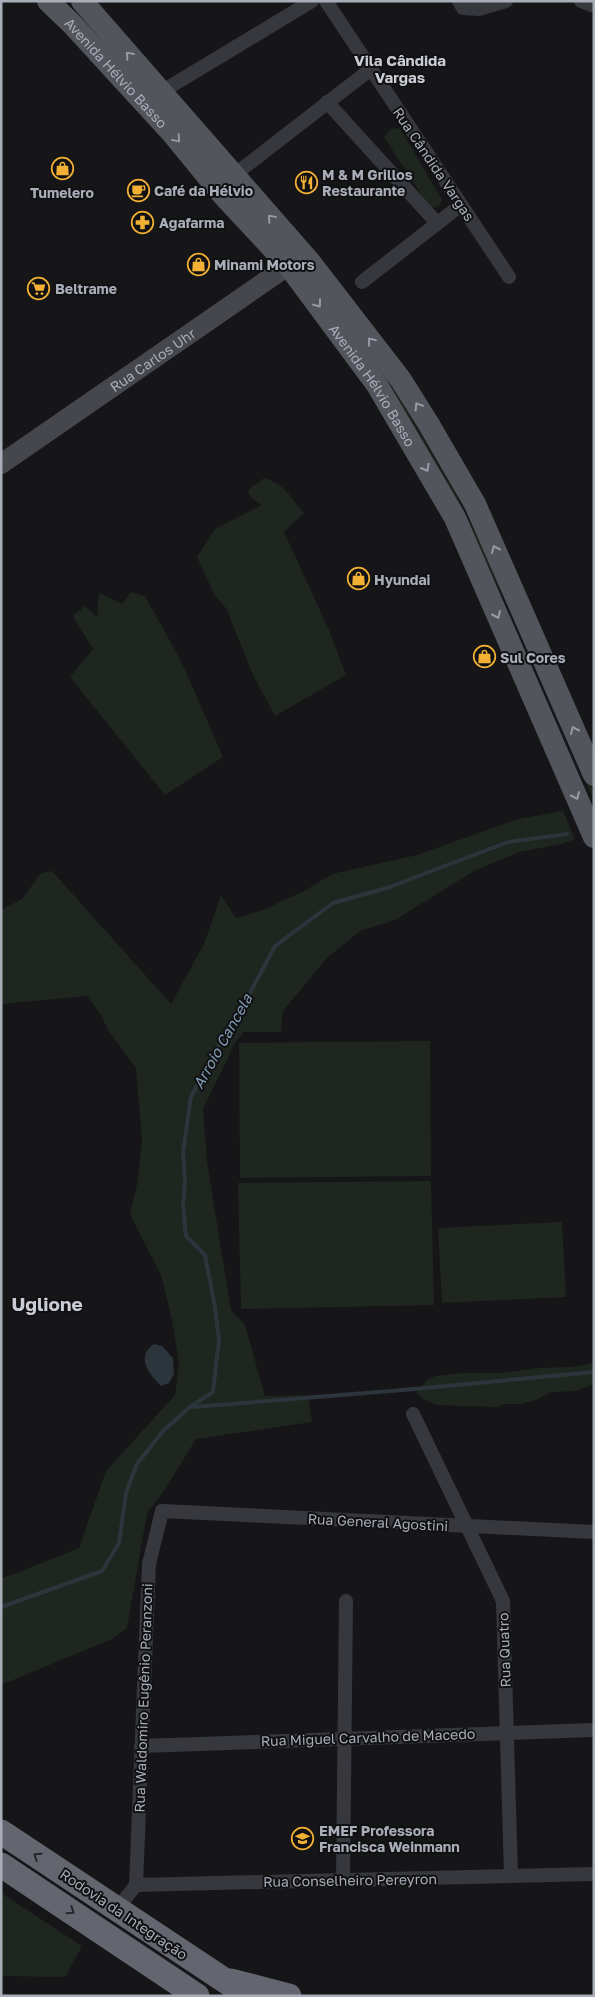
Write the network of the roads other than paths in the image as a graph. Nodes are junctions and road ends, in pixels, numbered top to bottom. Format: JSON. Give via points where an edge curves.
{"nodes":[{"id":1,"x":48,"y":1,"type":"edge"},
{"id":2,"x":82,"y":1,"type":"edge"},
{"id":3,"x":312,"y":1,"type":"edge"},
{"id":4,"x":326,"y":1,"type":"edge"},
{"id":5,"x":459,"y":1,"type":"edge"},
{"id":6,"x":506,"y":1,"type":"edge"},
{"id":7,"x":581,"y":1,"type":"edge"},
{"id":8,"x":594,"y":6,"type":"edge"},
{"id":9,"x":370,"y":69,"type":"junction"},
{"id":10,"x":161,"y":92,"type":"junction"},
{"id":11,"x":327,"y":102,"type":"junction"},
{"id":12,"x":234,"y":175,"type":"junction"},
{"id":13,"x":461,"y":205,"type":"junction"},
{"id":14,"x":437,"y":223,"type":"junction"},
{"id":15,"x":295,"y":260,"type":"junction"},
{"id":16,"x":509,"y":277,"type":"dead end"},
{"id":17,"x":362,"y":282,"type":"dead end"},
{"id":18,"x":1,"y":464,"type":"edge"},
{"id":19,"x":594,"y":775,"type":"edge"},
{"id":20,"x":594,"y":837,"type":"edge"},
{"id":21,"x":413,"y":1414,"type":"dead end"},
{"id":22,"x":162,"y":1511,"type":"joint"},
{"id":23,"x":468,"y":1526,"type":"junction"},
{"id":24,"x":594,"y":1532,"type":"edge"},
{"id":25,"x":346,"y":1601,"type":"dead end"},
{"id":26,"x":594,"y":1730,"type":"edge"},
{"id":27,"x":506,"y":1732,"type":"junction"},
{"id":28,"x":344,"y":1738,"type":"junction"},
{"id":29,"x":142,"y":1746,"type":"junction"},
{"id":30,"x":1,"y":1832,"type":"edge"},
{"id":31,"x":1,"y":1865,"type":"edge"},
{"id":32,"x":594,"y":1874,"type":"edge"},
{"id":33,"x":511,"y":1876,"type":"junction"},
{"id":34,"x":342,"y":1880,"type":"junction"},
{"id":35,"x":136,"y":1885,"type":"junction"},
{"id":36,"x":117,"y":1909,"type":"junction"},
{"id":37,"x":224,"y":1980,"type":"junction"},
{"id":38,"x":197,"y":1996,"type":"edge"},
{"id":39,"x":248,"y":1996,"type":"edge"},
{"id":40,"x":289,"y":1996,"type":"edge"}],
"edges":[{"from":1,"to":15,"type":"main road","name":"Avenida Hélvio Basso","one_way":true,"via":[[172,133],[222,194]]},
{"from":10,"to":2,"type":"main road","name":"Avenida Hélvio Basso","one_way":true},
{"from":3,"to":10,"type":"street"},
{"from":4,"to":9,"type":"street","name":"Rua Cândida Vargas"},
{"from":5,"to":6,"type":"street","via":[[463,8],[479,9]]},
{"from":7,"to":8,"type":"street"},
{"from":9,"to":11,"type":"street"},
{"from":9,"to":13,"type":"street","name":"Rua Cândida Vargas"},
{"from":10,"to":12,"type":"main road","name":"Avenida Hélvio Basso"},
{"from":11,"to":12,"type":"street"},
{"from":11,"to":14,"type":"street"},
{"from":15,"to":12,"type":"main road","name":"Avenida Hélvio Basso","one_way":true},
{"from":13,"to":14,"type":"street"},
{"from":13,"to":16,"type":"street","name":"Rua Cândida Vargas"},
{"from":14,"to":17,"type":"street"},
{"from":15,"to":18,"type":"street","name":"Rua Carlos Uhr"},
{"from":19,"to":15,"type":"main road","name":"Avenida Hélvio Basso","one_way":true,"via":[[475,504],[428,423],[401,380]]},
{"from":15,"to":20,"type":"main road","name":"Avenida Hélvio Basso","one_way":true,"via":[[377,385],[455,518]]},
{"from":21,"to":23,"type":"street","name":"Rua Quatro"},
{"from":22,"to":23,"type":"street","name":"Rua General Agostini"},
{"from":22,"to":29,"type":"street","name":"Rua Waldomiro Eugênio Peranzoni","via":[[149,1564]]},
{"from":23,"to":24,"type":"street","name":"Rua General Agostini"},
{"from":23,"to":27,"type":"street","name":"Rua Quatro","via":[[503,1601]]},
{"from":25,"to":28,"type":"street"},
{"from":26,"to":27,"type":"street","name":"Rua Miguel Carvalho de Macedo"},
{"from":27,"to":28,"type":"street","name":"Rua Miguel Carvalho de Macedo"},
{"from":27,"to":33,"type":"street","name":"Rua Quatro"},
{"from":28,"to":29,"type":"street","name":"Rua Miguel Carvalho de Macedo"},
{"from":28,"to":34,"type":"street"},
{"from":29,"to":35,"type":"street","name":"Rua Waldomiro Eugênio Peranzoni"},
{"from":36,"to":30,"type":"highway","name":"Rodovia da Integração","one_way":true},
{"from":31,"to":38,"type":"highway","name":"Rodovia da Integração","one_way":true},
{"from":32,"to":33,"type":"street","name":"Rua Conselheiro Pereyron"},
{"from":33,"to":34,"type":"street","name":"Rua Conselheiro Pereyron"},
{"from":34,"to":35,"type":"street","name":"Rua Conselheiro Pereyron"},
{"from":35,"to":36,"type":"street"},
{"from":36,"to":37,"type":"highway","name":"Rodovia da Integração"},
{"from":37,"to":39,"type":"highway","name":"Rodovia da Integração"},
{"from":37,"to":40,"type":"highway"}]}
